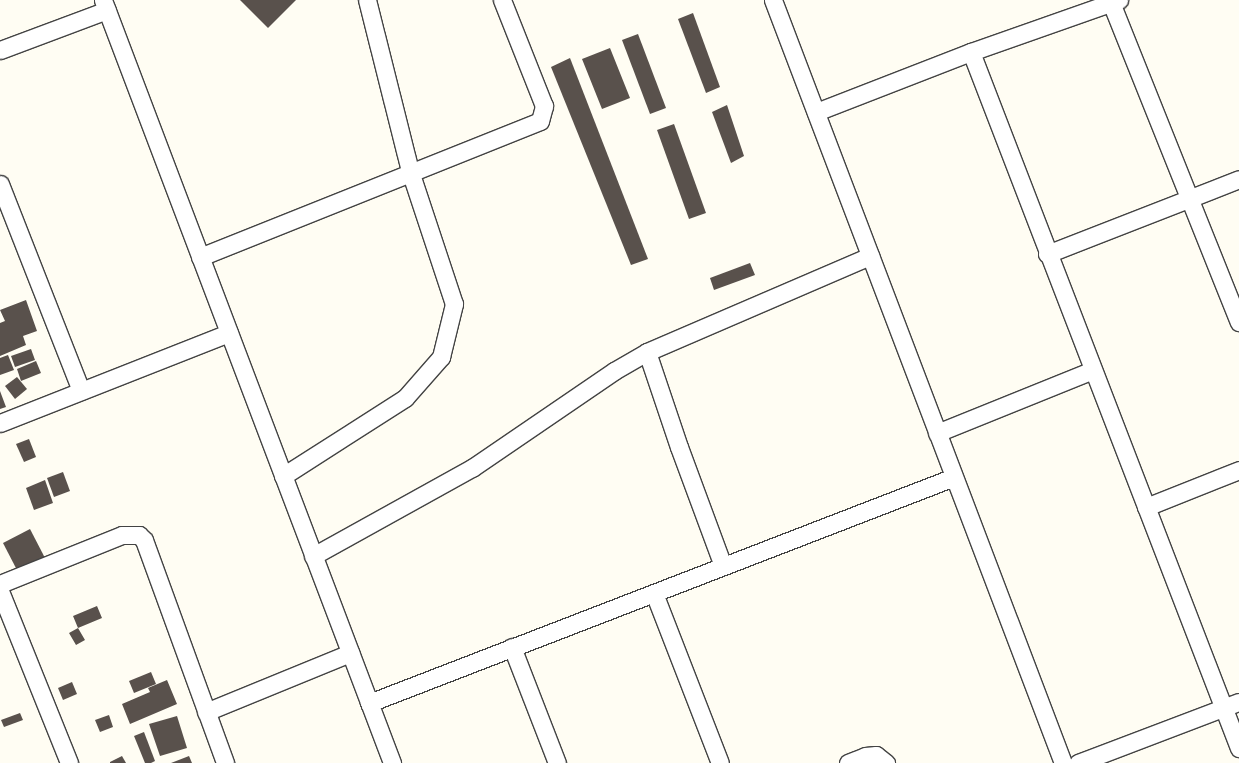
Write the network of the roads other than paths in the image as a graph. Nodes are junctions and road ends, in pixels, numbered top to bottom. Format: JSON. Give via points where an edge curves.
{"nodes":[{"id":1,"x":367,"y":0,"type":"edge"},
{"id":2,"x":502,"y":0,"type":"edge"},
{"id":3,"x":773,"y":0,"type":"edge"},
{"id":4,"x":1113,"y":1,"type":"edge"},
{"id":5,"x":105,"y":5,"type":"edge"},
{"id":6,"x":0,"y":50,"type":"edge"},
{"id":7,"x":971,"y":52,"type":"junction"},
{"id":8,"x":816,"y":112,"type":"junction"},
{"id":9,"x":410,"y":171,"type":"junction"},
{"id":10,"x":1239,"y":179,"type":"edge"},
{"id":11,"x":1,"y":189,"type":"edge"},
{"id":12,"x":1191,"y":197,"type":"junction"},
{"id":13,"x":1047,"y":254,"type":"junction"},
{"id":14,"x":870,"y":256,"type":"junction"},
{"id":15,"x":200,"y":257,"type":"junction"},
{"id":16,"x":1239,"y":322,"type":"edge"},
{"id":17,"x":229,"y":333,"type":"junction"},
{"id":18,"x":647,"y":352,"type":"junction"},
{"id":19,"x":1093,"y":370,"type":"junction"},
{"id":20,"x":81,"y":391,"type":"junction"},
{"id":21,"x":0,"y":423,"type":"edge"},
{"id":22,"x":937,"y":433,"type":"junction"},
{"id":23,"x":1239,"y":470,"type":"edge"},
{"id":24,"x":283,"y":476,"type":"junction"},
{"id":25,"x":954,"y":477,"type":"junction"},
{"id":26,"x":1146,"y":507,"type":"junction"},
{"id":27,"x":313,"y":556,"type":"junction"},
{"id":28,"x":723,"y":566,"type":"junction"},
{"id":29,"x":0,"y":584,"type":"edge"},
{"id":30,"x":0,"y":591,"type":"edge"},
{"id":31,"x":654,"y":593,"type":"junction"},
{"id":32,"x":512,"y":647,"type":"junction"},
{"id":33,"x":350,"y":653,"type":"junction"},
{"id":34,"x":369,"y":702,"type":"junction"},
{"id":35,"x":1231,"y":704,"type":"edge"},
{"id":36,"x":206,"y":712,"type":"junction"},
{"id":37,"x":1239,"y":748,"type":"edge"},
{"id":38,"x":69,"y":763,"type":"edge"},
{"id":39,"x":225,"y":763,"type":"edge"},
{"id":40,"x":392,"y":763,"type":"edge"},
{"id":41,"x":557,"y":763,"type":"edge"},
{"id":42,"x":720,"y":763,"type":"edge"},
{"id":43,"x":848,"y":763,"type":"edge"},
{"id":44,"x":886,"y":763,"type":"edge"},
{"id":45,"x":1063,"y":763,"type":"edge"},
{"id":46,"x":1078,"y":763,"type":"edge"}],
"edges":[{"from":1,"to":9,"type":"street"},
{"from":2,"to":9,"type":"street","via":[[544,106],[543,116],[537,124]]},
{"from":3,"to":8,"type":"street"},
{"from":4,"to":7,"type":"street"},
{"from":4,"to":12,"type":"street"},
{"from":5,"to":6,"type":"street"},
{"from":5,"to":15,"type":"street"},
{"from":7,"to":8,"type":"street"},
{"from":7,"to":13,"type":"street"},
{"from":8,"to":14,"type":"street"},
{"from":9,"to":15,"type":"street"},
{"from":9,"to":24,"type":"street","via":[[454,304],[441,357],[406,398]]},
{"from":10,"to":12,"type":"street"},
{"from":11,"to":20,"type":"street"},
{"from":12,"to":13,"type":"street"},
{"from":12,"to":16,"type":"street"},
{"from":13,"to":19,"type":"street"},
{"from":14,"to":18,"type":"street"},
{"from":14,"to":22,"type":"street"},
{"from":15,"to":17,"type":"street"},
{"from":17,"to":20,"type":"street"},
{"from":17,"to":24,"type":"street"},
{"from":18,"to":27,"type":"street","via":[[614,371],[472,468]]},
{"from":18,"to":28,"type":"street"},
{"from":19,"to":22,"type":"street"},
{"from":19,"to":26,"type":"street"},
{"from":20,"to":21,"type":"street"},
{"from":22,"to":25,"type":"street"},
{"from":23,"to":26,"type":"street"},
{"from":24,"to":27,"type":"street"},
{"from":25,"to":28,"type":"street"},
{"from":25,"to":45,"type":"street"},
{"from":26,"to":35,"type":"street"},
{"from":27,"to":33,"type":"street"},
{"from":28,"to":31,"type":"street"},
{"from":29,"to":36,"type":"street","via":[[122,535],[139,535],[144,540]]},
{"from":30,"to":38,"type":"street"},
{"from":31,"to":32,"type":"street"},
{"from":31,"to":42,"type":"street"},
{"from":32,"to":34,"type":"street"},
{"from":32,"to":41,"type":"street"},
{"from":33,"to":34,"type":"street"},
{"from":33,"to":36,"type":"street"},
{"from":34,"to":40,"type":"street"},
{"from":35,"to":37,"type":"street"},
{"from":35,"to":46,"type":"street"},
{"from":36,"to":39,"type":"street"},
{"from":43,"to":44,"type":"street","via":[[865,756],[876,755]]}]}
